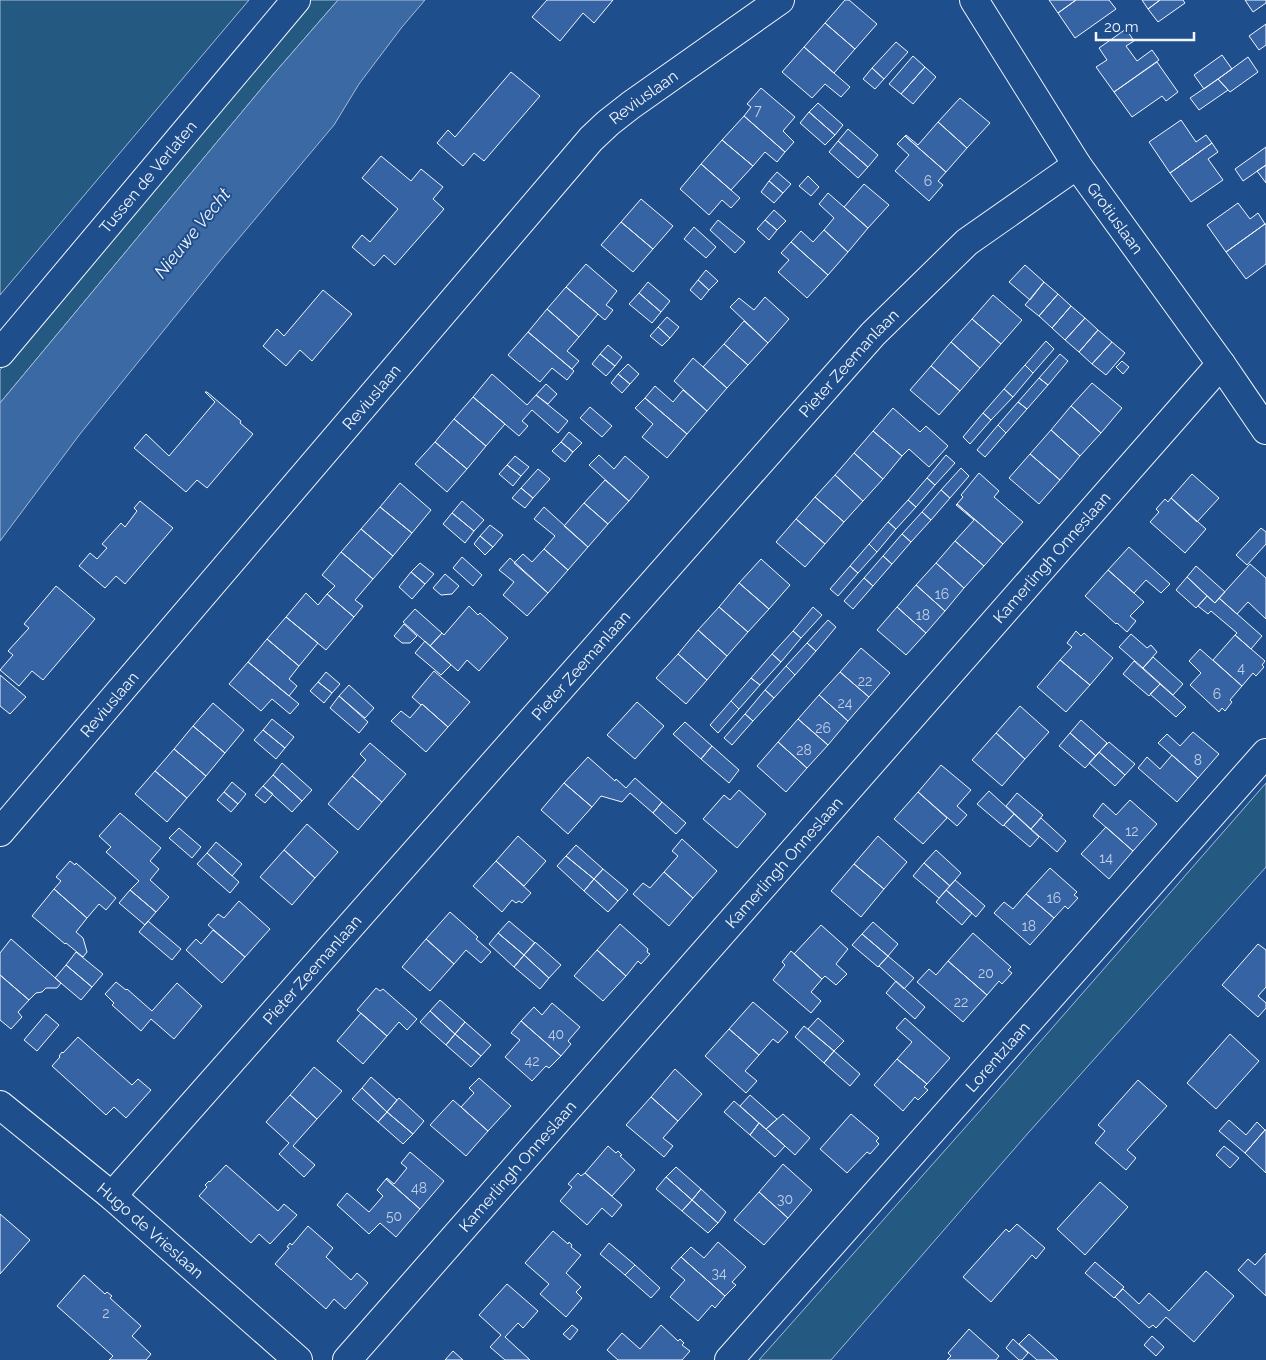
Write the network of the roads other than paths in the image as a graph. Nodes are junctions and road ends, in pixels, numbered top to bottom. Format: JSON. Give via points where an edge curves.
{"nodes":[{"id":1,"x":296,"y":0,"type":"edge"},
{"id":2,"x":780,"y":0,"type":"edge"},
{"id":3,"x":974,"y":0,"type":"edge"},
{"id":4,"x":1077,"y":165,"type":"junction"},
{"id":5,"x":0,"y":353,"type":"edge"},
{"id":6,"x":1221,"y":364,"type":"junction"},
{"id":7,"x":1266,"y":430,"type":"edge"},
{"id":8,"x":1266,"y":753,"type":"edge"},
{"id":9,"x":0,"y":832,"type":"edge"},
{"id":10,"x":0,"y":1105,"type":"edge"},
{"id":11,"x":112,"y":1196,"type":"junction"},
{"id":12,"x":298,"y":1360,"type":"edge"},
{"id":13,"x":347,"y":1360,"type":"edge"},
{"id":14,"x":730,"y":1360,"type":"edge"}],
"edges":[{"from":1,"to":5,"type":"street","name":"Tussen de Verlaten"},
{"from":2,"to":9,"type":"street","name":"Reviuslaan","via":[[631,105],[591,139]]},
{"from":3,"to":4,"type":"street","name":"Grotiuslaan"},
{"from":4,"to":6,"type":"street","name":"Grotiuslaan"},
{"from":4,"to":11,"type":"street","name":"Pieter Zeemanlaan","via":[[967,242],[873,334]]},
{"from":6,"to":7,"type":"street","name":"Grotiuslaan"},
{"from":6,"to":13,"type":"street","name":"Kamerlingh Onneslaan"},
{"from":8,"to":14,"type":"street","name":"Lorentzlaan"},
{"from":10,"to":11,"type":"street","name":"Hugo de Vrieslaan"},
{"from":11,"to":12,"type":"street","name":"Hugo de Vrieslaan"}]}
